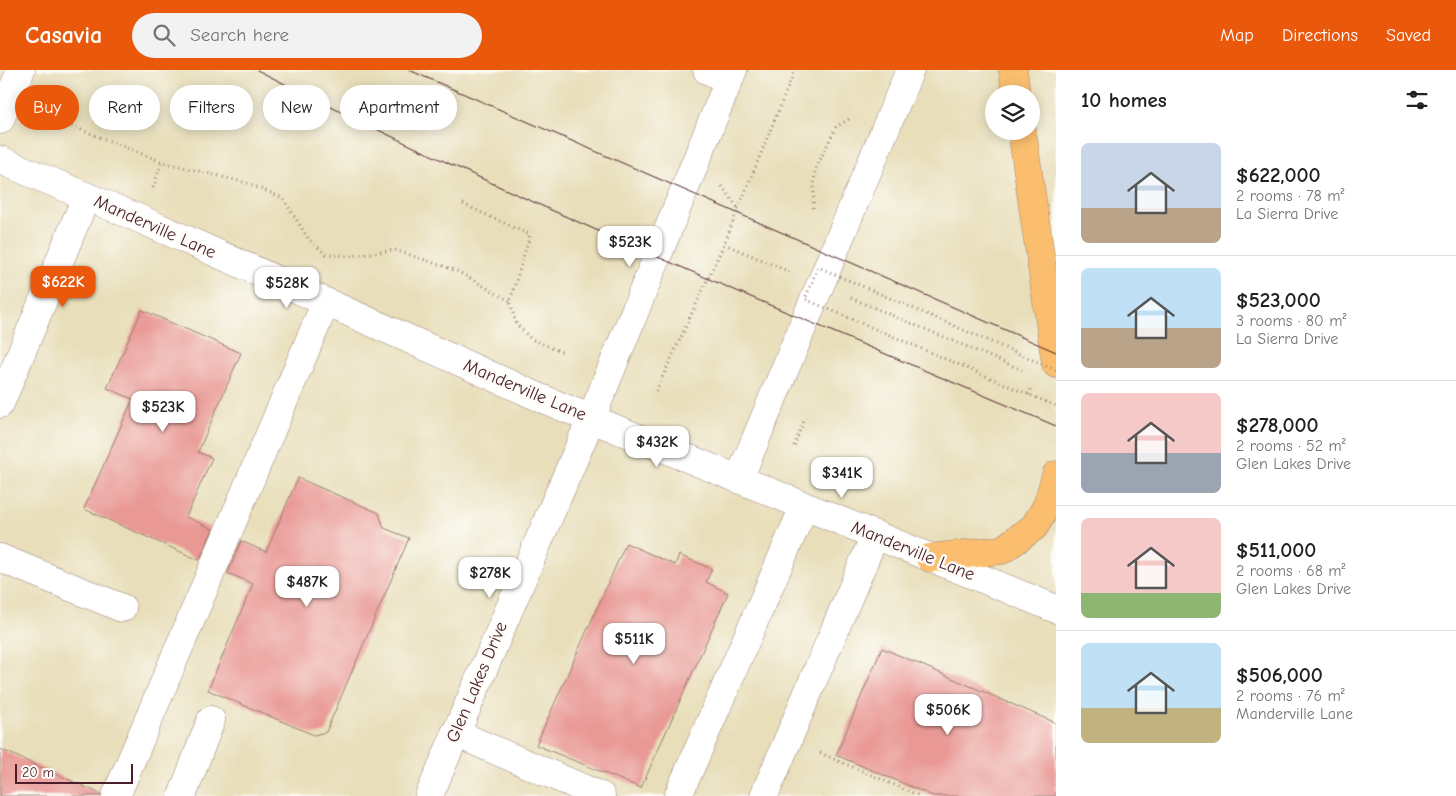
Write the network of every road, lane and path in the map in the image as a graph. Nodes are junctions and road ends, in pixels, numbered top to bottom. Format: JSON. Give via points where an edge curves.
{"nodes":[{"id":1,"x":21,"y":70,"type":"edge"},
{"id":2,"x":795,"y":70,"type":"edge"},
{"id":3,"x":910,"y":70,"type":"edge"},
{"id":4,"x":1013,"y":70,"type":"edge"},
{"id":5,"x":723,"y":73,"type":"edge"},
{"id":6,"x":1015,"y":85,"type":"edge"},
{"id":7,"x":0,"y":120,"type":"edge"},
{"id":8,"x":79,"y":128,"type":"edge"},
{"id":9,"x":1023,"y":140,"type":"edge"},
{"id":10,"x":0,"y":160,"type":"edge"},
{"id":11,"x":162,"y":162,"type":"junction"},
{"id":12,"x":154,"y":184,"type":"dead end"},
{"id":13,"x":86,"y":197,"type":"junction"},
{"id":14,"x":463,"y":204,"type":"dead end"},
{"id":15,"x":510,"y":301,"type":"junction"},
{"id":16,"x":326,"y":304,"type":"junction"},
{"id":17,"x":943,"y":336,"type":"dead end"},
{"id":18,"x":564,"y":353,"type":"dead end"},
{"id":19,"x":1056,"y":364,"type":"edge"},
{"id":20,"x":1056,"y":370,"type":"edge"},
{"id":21,"x":1028,"y":372,"type":"dead end"},
{"id":22,"x":656,"y":391,"type":"dead end"},
{"id":23,"x":0,"y":404,"type":"edge"},
{"id":24,"x":1056,"y":406,"type":"edge"},
{"id":25,"x":591,"y":419,"type":"junction"},
{"id":26,"x":1056,"y":476,"type":"edge"},
{"id":27,"x":738,"y":480,"type":"junction"},
{"id":28,"x":804,"y":507,"type":"junction"},
{"id":29,"x":874,"y":535,"type":"junction"},
{"id":30,"x":0,"y":558,"type":"edge"},
{"id":31,"x":930,"y":558,"type":"junction"},
{"id":32,"x":122,"y":608,"type":"dead end"},
{"id":33,"x":1056,"y":609,"type":"edge"},
{"id":34,"x":211,"y":720,"type":"dead end"},
{"id":35,"x":455,"y":733,"type":"junction"},
{"id":36,"x":816,"y":751,"type":"dead end"},
{"id":37,"x":116,"y":796,"type":"edge"},
{"id":38,"x":182,"y":796,"type":"edge"},
{"id":39,"x":429,"y":796,"type":"edge"},
{"id":40,"x":600,"y":796,"type":"edge"},
{"id":41,"x":678,"y":796,"type":"edge"},
{"id":42,"x":764,"y":796,"type":"edge"},
{"id":43,"x":920,"y":796,"type":"edge"}],
"edges":[{"from":1,"to":7,"type":"street"},
{"from":2,"to":22,"type":"path","via":[[724,244]]},
{"from":3,"to":27,"type":"street"},
{"from":4,"to":6,"type":"main road"},
{"from":5,"to":25,"type":"street","name":"Glen Lakes Drive"},
{"from":8,"to":11,"type":"path"},
{"from":9,"to":19,"type":"main road"},
{"from":10,"to":13,"type":"street","name":"Manderville Lane"},
{"from":11,"to":12,"type":"path"},
{"from":11,"to":15,"type":"path","via":[[247,184],[283,198],[309,240],[326,254],[349,256],[395,250],[455,270]]},
{"from":13,"to":16,"type":"street","name":"Manderville Lane"},
{"from":13,"to":23,"type":"street"},
{"from":14,"to":15,"type":"path","via":[[530,235]]},
{"from":15,"to":18,"type":"path","via":[[516,324],[531,339]]},
{"from":16,"to":25,"type":"street","name":"Manderville Lane"},
{"from":16,"to":37,"type":"street"},
{"from":17,"to":21,"type":"path"},
{"from":20,"to":24,"type":"path","bridge":true,"via":[[818,267],[805,299]]},
{"from":25,"to":27,"type":"street","name":"Manderville Lane"},
{"from":25,"to":35,"type":"street","name":"Glen Lakes Drive"},
{"from":26,"to":31,"type":"main road","via":[[1047,506],[1034,527],[1002,550]]},
{"from":27,"to":28,"type":"street","name":"Manderville Lane"},
{"from":28,"to":29,"type":"street","name":"Manderville Lane"},
{"from":28,"to":41,"type":"street"},
{"from":29,"to":31,"type":"street","name":"Manderville Lane"},
{"from":29,"to":42,"type":"street"},
{"from":30,"to":32,"type":"street"},
{"from":31,"to":33,"type":"street","name":"Manderville Lane"},
{"from":34,"to":38,"type":"street"},
{"from":35,"to":39,"type":"street","name":"Glen Lakes Drive"},
{"from":35,"to":40,"type":"street"},
{"from":36,"to":43,"type":"path"}]}
